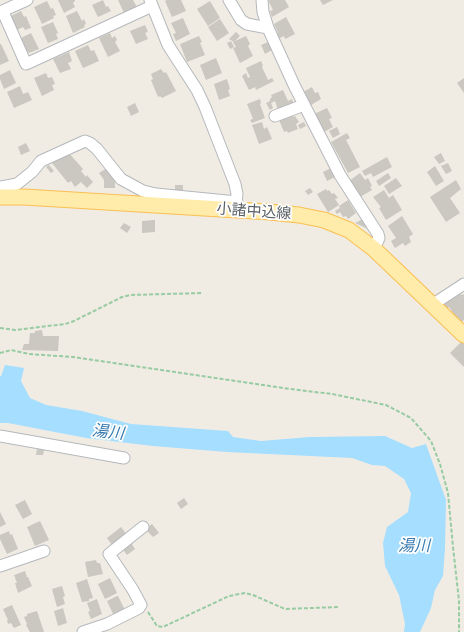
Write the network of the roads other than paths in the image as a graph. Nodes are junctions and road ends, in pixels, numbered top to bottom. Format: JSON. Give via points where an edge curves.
{"nodes":[{"id":1,"x":27,"y":0,"type":"edge"},
{"id":2,"x":229,"y":0,"type":"edge"},
{"id":3,"x":262,"y":0,"type":"edge"},
{"id":4,"x":15,"y":3,"type":"edge"},
{"id":5,"x":151,"y":3,"type":"edge"},
{"id":6,"x":1,"y":12,"type":"edge"},
{"id":7,"x":268,"y":28,"type":"junction"},
{"id":8,"x":304,"y":105,"type":"junction"},
{"id":9,"x":275,"y":116,"type":"dead end"},
{"id":10,"x":0,"y":187,"type":"edge"},
{"id":11,"x":0,"y":197,"type":"edge"},
{"id":12,"x":236,"y":206,"type":"junction"},
{"id":13,"x":374,"y":249,"type":"junction"},
{"id":14,"x":464,"y":284,"type":"edge"},
{"id":15,"x":432,"y":305,"type":"junction"},
{"id":16,"x":464,"y":335,"type":"edge"},
{"id":17,"x":0,"y":436,"type":"edge"},
{"id":18,"x":124,"y":458,"type":"dead end"},
{"id":19,"x":143,"y":527,"type":"dead end"},
{"id":20,"x":44,"y":551,"type":"dead end"},
{"id":21,"x":0,"y":566,"type":"edge"},
{"id":22,"x":83,"y":632,"type":"edge"}],
"edges":[{"from":1,"to":4,"type":"street"},
{"from":2,"to":7,"type":"street","via":[[241,20],[247,24]]},
{"from":3,"to":7,"type":"street"},
{"from":4,"to":6,"type":"street"},
{"from":5,"to":6,"type":"street","via":[[26,64]]},
{"from":5,"to":12,"type":"street","via":[[168,45],[203,103],[235,184]]},
{"from":7,"to":8,"type":"street"},
{"from":8,"to":9,"type":"street"},
{"from":8,"to":13,"type":"street","via":[[340,175],[378,234]]},
{"from":10,"to":12,"type":"street","via":[[16,184],[32,172],[41,161],[85,142],[97,149],[121,179],[143,191]]},
{"from":11,"to":12,"type":"main road","name":"小諸中込線"},
{"from":12,"to":13,"type":"main road","name":"小諸中込線","via":[[324,220],[349,230]]},
{"from":13,"to":15,"type":"main road","name":"小諸中込線"},
{"from":14,"to":15,"type":"street"},
{"from":15,"to":16,"type":"main road","name":"小諸中込線"},
{"from":17,"to":18,"type":"street"},
{"from":19,"to":22,"type":"street","via":[[109,554],[133,590],[141,605],[140,608]]},
{"from":20,"to":21,"type":"street"}]}
